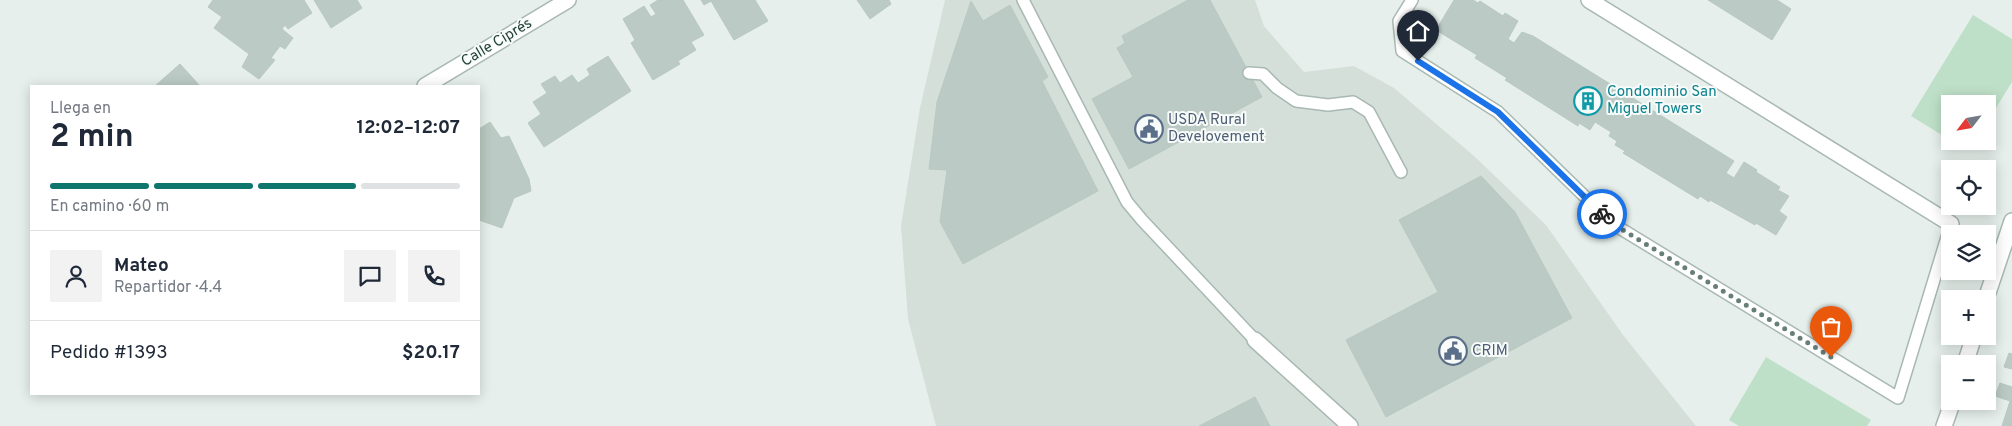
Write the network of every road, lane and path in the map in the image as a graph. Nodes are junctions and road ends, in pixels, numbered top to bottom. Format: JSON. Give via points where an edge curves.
{"nodes":[{"id":1,"x":568,"y":0,"type":"edge"},
{"id":2,"x":1023,"y":0,"type":"edge"},
{"id":3,"x":1412,"y":0,"type":"edge"},
{"id":4,"x":1589,"y":0,"type":"edge"},
{"id":5,"x":1249,"y":73,"type":"dead end"},
{"id":6,"x":427,"y":85,"type":"edge"},
{"id":7,"x":1401,"y":172,"type":"dead end"},
{"id":8,"x":2012,"y":220,"type":"edge"},
{"id":9,"x":1951,"y":224,"type":"joint"},
{"id":10,"x":1989,"y":290,"type":"edge"},
{"id":11,"x":1255,"y":340,"type":"joint"},
{"id":12,"x":1949,"y":410,"type":"edge"},
{"id":13,"x":1350,"y":426,"type":"edge"},
{"id":14,"x":1944,"y":426,"type":"edge"}],
"edges":[{"from":1,"to":6,"type":"street","name":"Calle Ciprés"},
{"from":2,"to":11,"type":"lane","via":[[1127,202]]},
{"from":3,"to":9,"type":"lane","via":[[1399,21],[1402,51],[1498,112],[1613,224],[1898,398]]},
{"from":4,"to":9,"type":"street"},
{"from":5,"to":7,"type":"lane","via":[[1263,74],[1296,101],[1328,105],[1352,102],[1368,112]]},
{"from":8,"to":10,"type":"street"},
{"from":11,"to":13,"type":"street"},
{"from":12,"to":14,"type":"street"}]}
